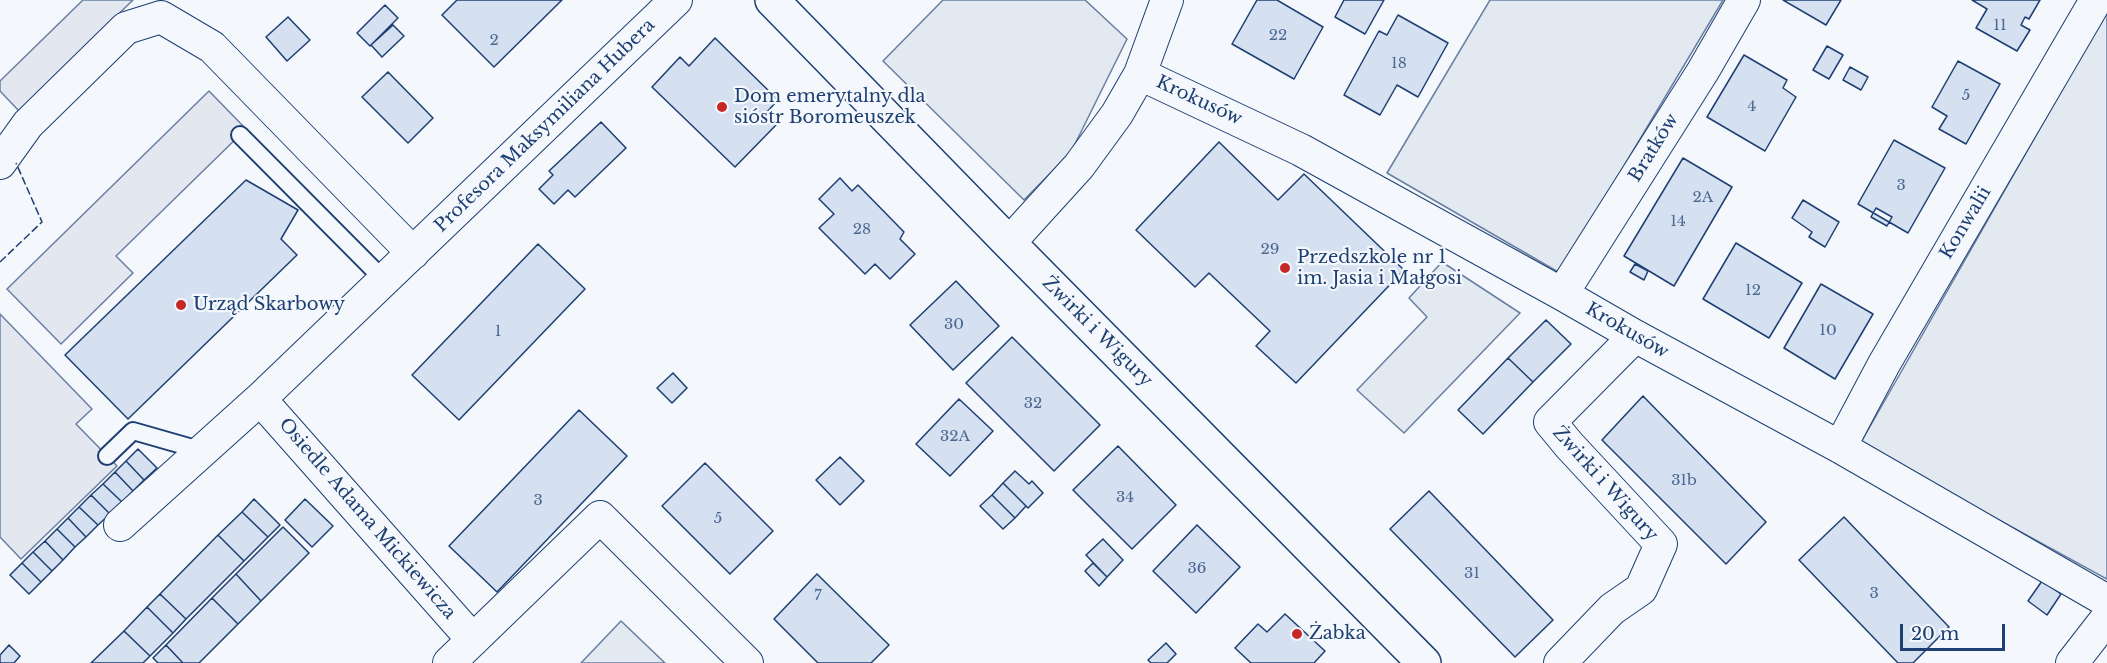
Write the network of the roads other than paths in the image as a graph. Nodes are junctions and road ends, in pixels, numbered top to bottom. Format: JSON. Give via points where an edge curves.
{"nodes":[{"id":1,"x":676,"y":0,"type":"edge"},
{"id":2,"x":772,"y":0,"type":"edge"},
{"id":3,"x":1167,"y":0,"type":"edge"},
{"id":4,"x":1744,"y":0,"type":"edge"},
{"id":5,"x":2096,"y":0,"type":"edge"},
{"id":6,"x":1140,"y":74,"type":"junction"},
{"id":7,"x":240,"y":135,"type":"dead end"},
{"id":8,"x":0,"y":163,"type":"edge"},
{"id":9,"x":1009,"y":243,"type":"junction"},
{"id":10,"x":413,"y":253,"type":"junction"},
{"id":11,"x":384,"y":280,"type":"junction"},
{"id":12,"x":1562,"y":294,"type":"junction"},
{"id":13,"x":1635,"y":336,"type":"junction"},
{"id":14,"x":260,"y":399,"type":"junction"},
{"id":15,"x":1840,"y":447,"type":"junction"},
{"id":16,"x":203,"y":451,"type":"junction"},
{"id":17,"x":107,"y":456,"type":"dead end"},
{"id":18,"x":120,"y":525,"type":"dead end"},
{"id":19,"x":2107,"y":601,"type":"edge"},
{"id":20,"x":2107,"y":618,"type":"edge"},
{"id":21,"x":473,"y":640,"type":"junction"},
{"id":22,"x":449,"y":663,"type":"edge"},
{"id":23,"x":747,"y":663,"type":"edge"},
{"id":24,"x":1424,"y":663,"type":"edge"},
{"id":25,"x":1560,"y":663,"type":"edge"},
{"id":26,"x":2072,"y":663,"type":"edge"}],
"edges":[{"from":1,"to":10,"type":"street","name":"Profesora Maksymiliana Hubera"},
{"from":2,"to":9,"type":"street","name":"Żwirki i Wigury"},
{"from":3,"to":6,"type":"street","name":"Krokusów"},
{"from":4,"to":12,"type":"street","name":"Bratków"},
{"from":5,"to":15,"type":"street","name":"Konwalii","via":[[1884,364]]},
{"from":6,"to":9,"type":"street","name":"Krokusów","via":[[1098,141]]},
{"from":6,"to":12,"type":"street","name":"Krokusów","via":[[1301,150]]},
{"from":7,"to":11,"type":"lane"},
{"from":8,"to":10,"type":"street","via":[[28,124],[126,28],[161,17],[212,47]]},
{"from":9,"to":24,"type":"street","name":"Żwirki i Wigury"},
{"from":10,"to":11,"type":"street","name":"Profesora Maksymiliana Hubera"},
{"from":11,"to":14,"type":"street","name":"Profesora Maksymiliana Hubera"},
{"from":12,"to":13,"type":"street","name":"Krokusów"},
{"from":13,"to":15,"type":"street","name":"Krokusów"},
{"from":13,"to":25,"type":"street","name":"Żwirki i Wigury","via":[[1550,422],[1661,544],[1641,589],[1612,609]]},
{"from":14,"to":16,"type":"street","name":"Profesora Maksymiliana Hubera"},
{"from":14,"to":21,"type":"street","name":"Osiedle Adama Mickiewicza"},
{"from":15,"to":19,"type":"street","name":"Krokusów"},
{"from":16,"to":17,"type":"lane","via":[[133,431]]},
{"from":16,"to":18,"type":"street","name":"Profesora Maksymiliana Hubera"},
{"from":20,"to":26,"type":"street"},
{"from":21,"to":22,"type":"street"},
{"from":21,"to":23,"type":"street","via":[[600,517]]}]}
